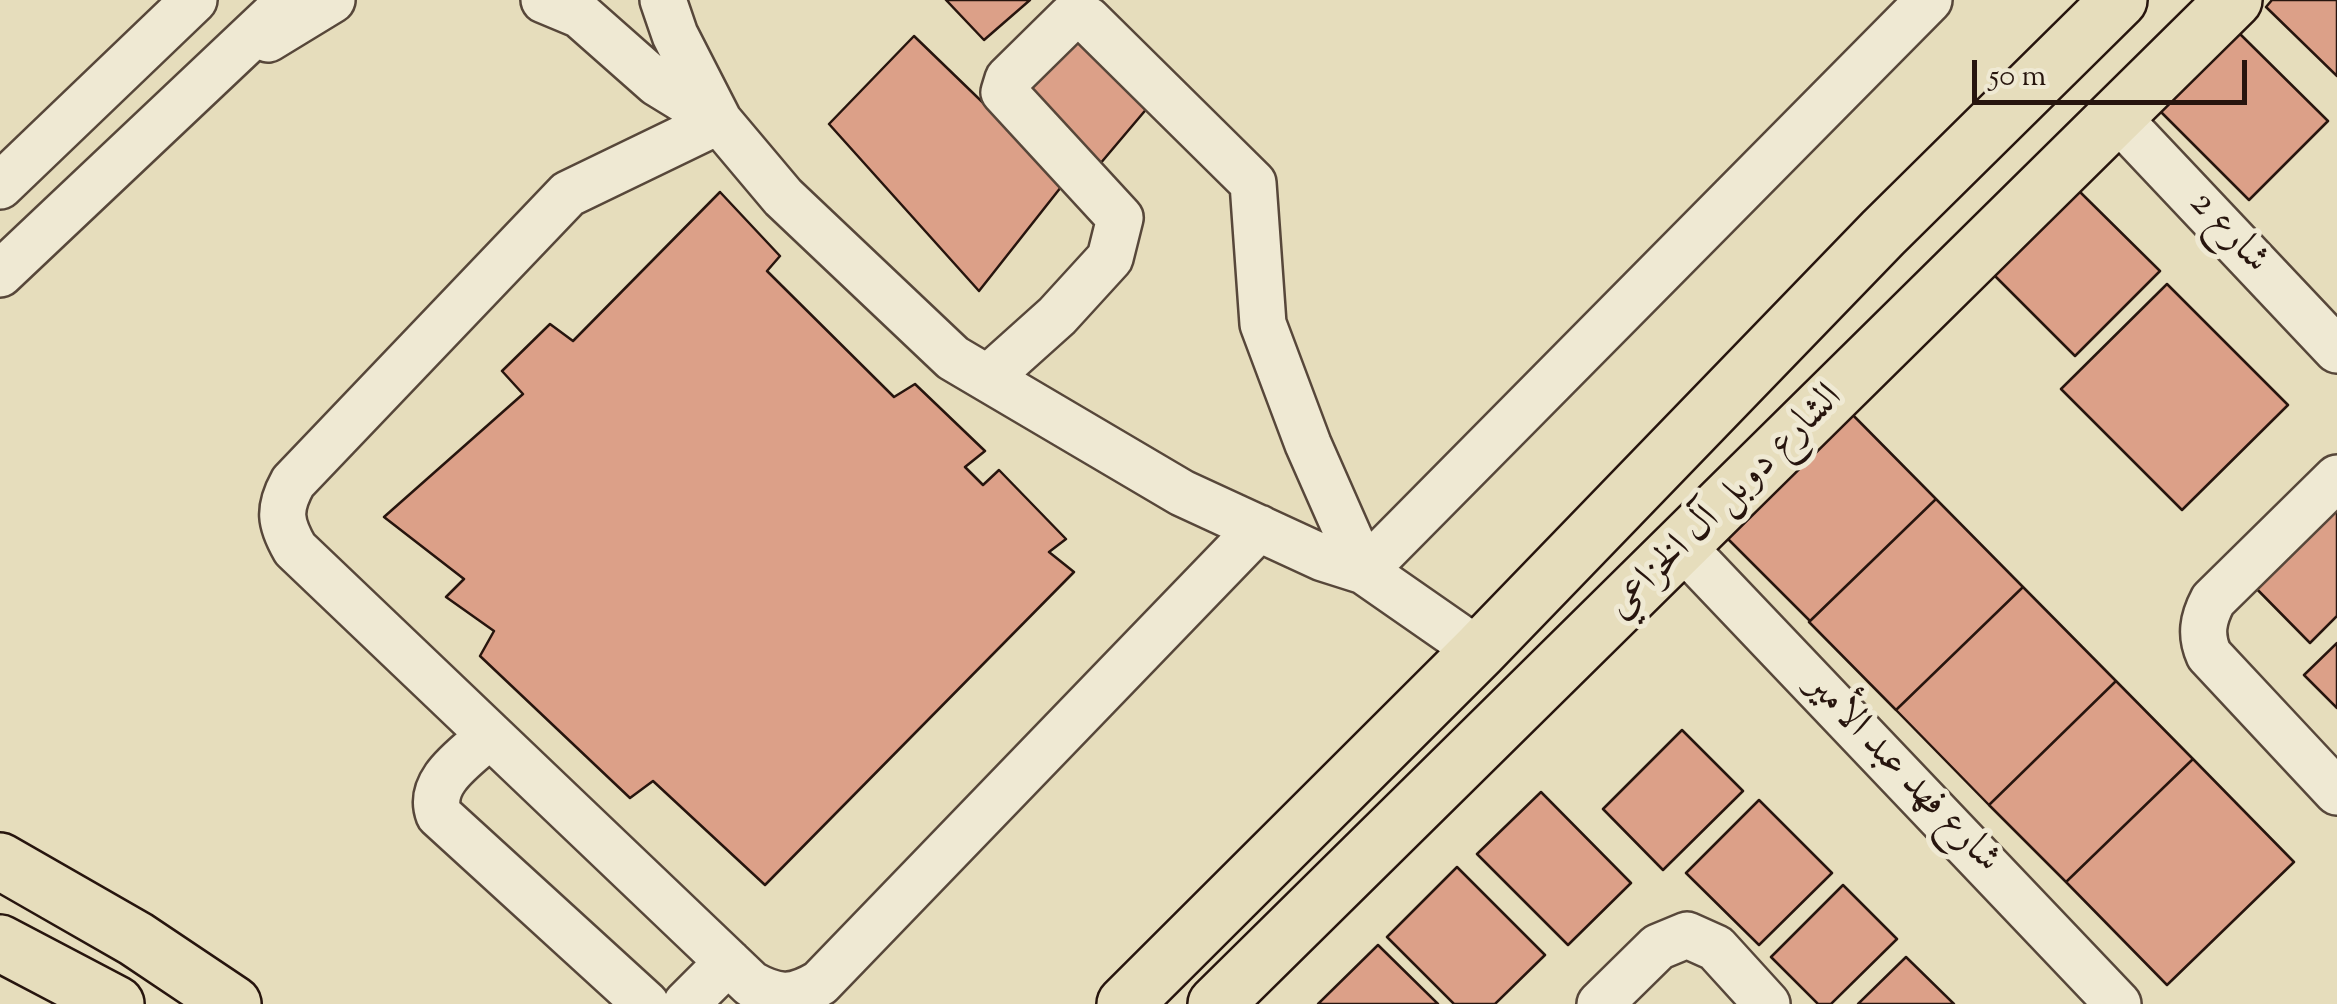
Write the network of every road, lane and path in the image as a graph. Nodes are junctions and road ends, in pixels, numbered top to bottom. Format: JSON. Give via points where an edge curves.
{"nodes":[{"id":1,"x":194,"y":0,"type":"edge"},
{"id":2,"x":290,"y":0,"type":"edge"},
{"id":3,"x":332,"y":0,"type":"edge"},
{"id":4,"x":544,"y":0,"type":"edge"},
{"id":5,"x":663,"y":0,"type":"edge"},
{"id":6,"x":1929,"y":0,"type":"edge"},
{"id":7,"x":2119,"y":0,"type":"edge"},
{"id":8,"x":2234,"y":0,"type":"edge"},
{"id":9,"x":204,"y":82,"type":"junction"},
{"id":10,"x":2117,"y":117,"type":"junction"},
{"id":11,"x":719,"y":120,"type":"junction"},
{"id":12,"x":0,"y":186,"type":"edge"},
{"id":13,"x":1882,"y":233,"type":"junction"},
{"id":14,"x":0,"y":274,"type":"edge"},
{"id":15,"x":1941,"y":293,"type":"junction"},
{"id":16,"x":1803,"y":314,"type":"junction"},
{"id":17,"x":2337,"y":350,"type":"edge"},
{"id":18,"x":1862,"y":370,"type":"junction"},
{"id":19,"x":988,"y":377,"type":"junction"},
{"id":20,"x":2337,"y":478,"type":"edge"},
{"id":21,"x":1258,"y":528,"type":"junction"},
{"id":22,"x":1684,"y":547,"type":"junction"},
{"id":23,"x":1364,"y":571,"type":"junction"},
{"id":24,"x":1480,"y":651,"type":"junction"},
{"id":25,"x":490,"y":734,"type":"junction"},
{"id":26,"x":2337,"y":792,"type":"edge"},
{"id":27,"x":0,"y":861,"type":"edge"},
{"id":28,"x":2,"y":946,"type":"edge"},
{"id":29,"x":728,"y":962,"type":"junction"},
{"id":30,"x":116,"y":1004,"type":"edge"},
{"id":31,"x":233,"y":1004,"type":"edge"},
{"id":32,"x":646,"y":1004,"type":"edge"},
{"id":33,"x":686,"y":1004,"type":"edge"},
{"id":34,"x":1125,"y":1004,"type":"edge"},
{"id":35,"x":1216,"y":1004,"type":"edge"},
{"id":36,"x":1600,"y":1004,"type":"edge"},
{"id":37,"x":1767,"y":1004,"type":"edge"},
{"id":38,"x":2118,"y":1004,"type":"edge"}],
"edges":[{"from":1,"to":12,"type":"street"},
{"from":2,"to":9,"type":"street"},
{"from":3,"to":9,"type":"street"},
{"from":4,"to":11,"type":"street","via":[[580,16],[657,83]]},
{"from":5,"to":11,"type":"street"},
{"from":6,"to":23,"type":"street"},
{"from":7,"to":13,"type":"main road","name":"الشارع دوبل آل الخزاعي"},
{"from":8,"to":10,"type":"main road","name":"الشارع دوبل آل الخزاعي"},
{"from":9,"to":14,"type":"street"},
{"from":10,"to":15,"type":"main road","name":"الشارع دوبل آل الخزاعي"},
{"from":10,"to":17,"type":"street","name":"شارع 2"},
{"from":11,"to":19,"type":"street","via":[[783,197],[953,358]]},
{"from":11,"to":25,"type":"street","via":[[568,194],[293,482],[281,504],[282,528],[295,549]]},
{"from":13,"to":15,"type":"main road","via":[[1880,260],[1888,278],[1902,288]]},
{"from":13,"to":16,"type":"main road","name":"الشارع دوبل آل الخزاعي"},
{"from":15,"to":18,"type":"main road","name":"الشارع دوبل آل الخزاعي"},
{"from":16,"to":18,"type":"main road","via":[[1824,315],[1852,332]]},
{"from":16,"to":24,"type":"main road","name":"الشارع دوبل آل الخزاعي"},
{"from":18,"to":22,"type":"main road","name":"الشارع دوبل آل الخزاعي"},
{"from":19,"to":21,"type":"street","via":[[1182,493]]},
{"from":19,"to":23,"type":"street","via":[[1110,258],[1120,218],[1004,92],[1008,79],[1070,18],[1088,20],[1253,183],[1263,324]]},
{"from":20,"to":26,"type":"street","via":[[2213,600],[2203,641]]},
{"from":21,"to":23,"type":"street"},
{"from":21,"to":29,"type":"street","via":[[820,983],[798,996],[773,996]]},
{"from":22,"to":35,"type":"main road","name":"الشارع دوبل آل الخزاعي"},
{"from":22,"to":38,"type":"street","name":"شارع فهد عبد الأمير"},
{"from":23,"to":24,"type":"street"},
{"from":24,"to":34,"type":"main road","name":"الشارع دوبل آل الخزاعي"},
{"from":25,"to":29,"type":"street"},
{"from":25,"to":32,"type":"street","via":[[443,780],[436,797],[440,815]]},
{"from":27,"to":31,"type":"main road"},
{"from":28,"to":30,"type":"main road"},
{"from":29,"to":33,"type":"street"},
{"from":36,"to":37,"type":"street","via":[[1658,946],[1687,935],[1716,948]]}]}
